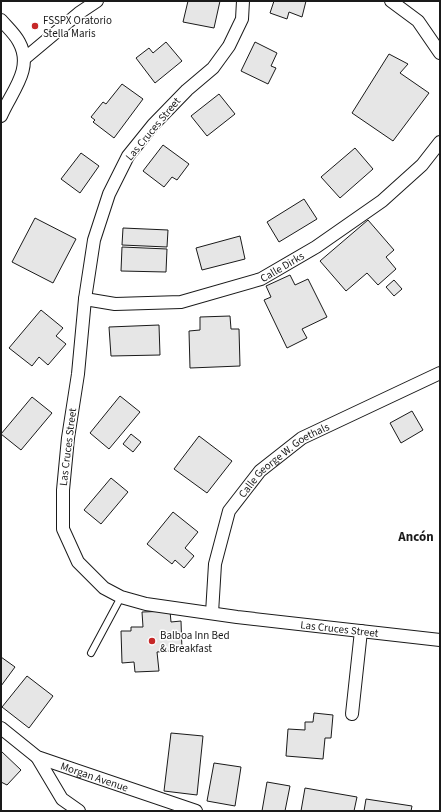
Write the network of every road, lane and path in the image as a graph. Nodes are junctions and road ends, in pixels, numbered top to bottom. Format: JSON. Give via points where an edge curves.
{"nodes":[{"id":1,"x":96,"y":1,"type":"edge"},
{"id":2,"x":243,"y":1,"type":"edge"},
{"id":3,"x":391,"y":1,"type":"edge"},
{"id":4,"x":1,"y":20,"type":"edge"},
{"id":5,"x":440,"y":53,"type":"edge"},
{"id":6,"x":24,"y":59,"type":"junction"},
{"id":7,"x":1,"y":116,"type":"edge"},
{"id":8,"x":440,"y":142,"type":"edge"},
{"id":9,"x":86,"y":299,"type":"junction"},
{"id":10,"x":440,"y":373,"type":"edge"},
{"id":11,"x":121,"y":596,"type":"junction"},
{"id":12,"x":212,"y":613,"type":"junction"},
{"id":13,"x":360,"y":631,"type":"junction"},
{"id":14,"x":440,"y":640,"type":"edge"},
{"id":15,"x":90,"y":652,"type":"dead end"},
{"id":16,"x":352,"y":714,"type":"dead end"},
{"id":17,"x":1,"y":728,"type":"edge"},
{"id":18,"x":37,"y":757,"type":"junction"},
{"id":19,"x":79,"y":811,"type":"edge"},
{"id":20,"x":196,"y":811,"type":"edge"}],
"edges":[{"from":1,"to":6,"type":"street"},
{"from":2,"to":9,"type":"street","name":"Las Cruces Street","via":[[242,19],[229,46],[213,68],[153,125],[128,156],[109,194],[94,240]]},
{"from":3,"to":5,"type":"street","via":[[418,21]]},
{"from":4,"to":6,"type":"street","via":[[19,42]]},
{"from":6,"to":7,"type":"street","via":[[21,79]]},
{"from":8,"to":9,"type":"street","name":"Calle Dirks","via":[[422,165],[382,201],[316,247],[261,279],[181,302],[115,304]]},
{"from":9,"to":11,"type":"street","name":"Las Cruces Street","via":[[62,490],[63,529],[78,562],[104,588]]},
{"from":10,"to":12,"type":"street","name":"Calle George W. Goethals","via":[[302,438],[260,471],[229,511],[214,564]]},
{"from":11,"to":12,"type":"street","name":"Las Cruces Street","via":[[146,604]]},
{"from":11,"to":15,"type":"lane"},
{"from":12,"to":13,"type":"street","name":"Las Cruces Street"},
{"from":13,"to":14,"type":"street","name":"Las Cruces Street"},
{"from":13,"to":16,"type":"street"},
{"from":17,"to":18,"type":"street","name":"Morgan Avenue"},
{"from":18,"to":19,"type":"street","via":[[62,799]]},
{"from":18,"to":20,"type":"street","name":"Morgan Avenue"}]}
